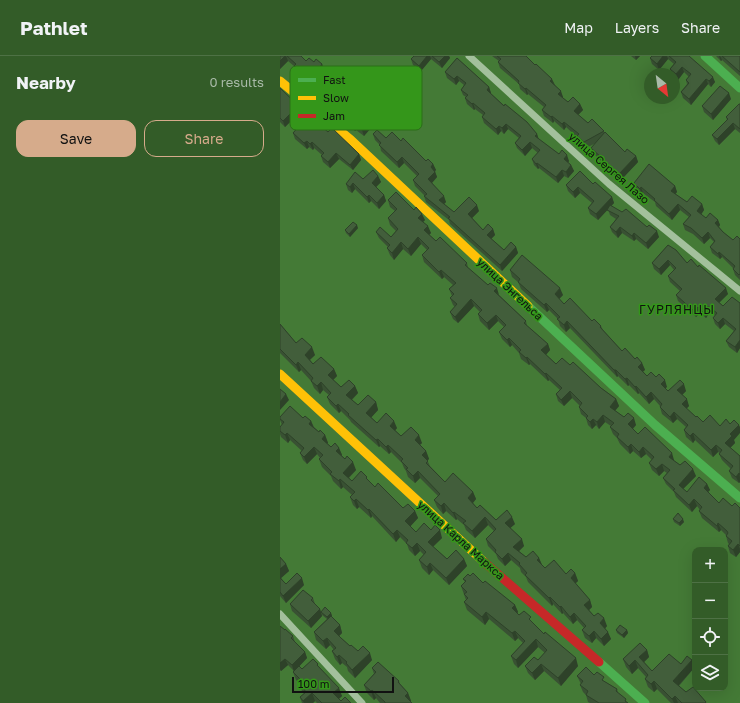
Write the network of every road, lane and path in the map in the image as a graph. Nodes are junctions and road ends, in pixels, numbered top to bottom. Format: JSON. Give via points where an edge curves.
{"nodes":[{"id":1,"x":469,"y":56,"type":"edge"},
{"id":2,"x":705,"y":56,"type":"edge"},
{"id":3,"x":280,"y":81,"type":"edge"},
{"id":4,"x":740,"y":88,"type":"edge"},
{"id":5,"x":290,"y":89,"type":"edge"},
{"id":6,"x":339,"y":130,"type":"edge"},
{"id":7,"x":740,"y":291,"type":"edge"},
{"id":8,"x":280,"y":374,"type":"edge"},
{"id":9,"x":740,"y":498,"type":"edge"},
{"id":10,"x":280,"y":614,"type":"edge"},
{"id":11,"x":362,"y":703,"type":"edge"},
{"id":12,"x":645,"y":703,"type":"edge"}],
"edges":[{"from":1,"to":7,"type":"street","name":"улица Сергея Лазо","via":[[609,184]]},
{"from":2,"to":4,"type":"street"},
{"from":3,"to":5,"type":"street","name":"улица Энгельса"},
{"from":6,"to":9,"type":"street","name":"улица Энгельса","via":[[655,424]]},
{"from":8,"to":12,"type":"street","name":"улица Карла Маркса","via":[[460,541]]},
{"from":10,"to":11,"type":"street"}]}
